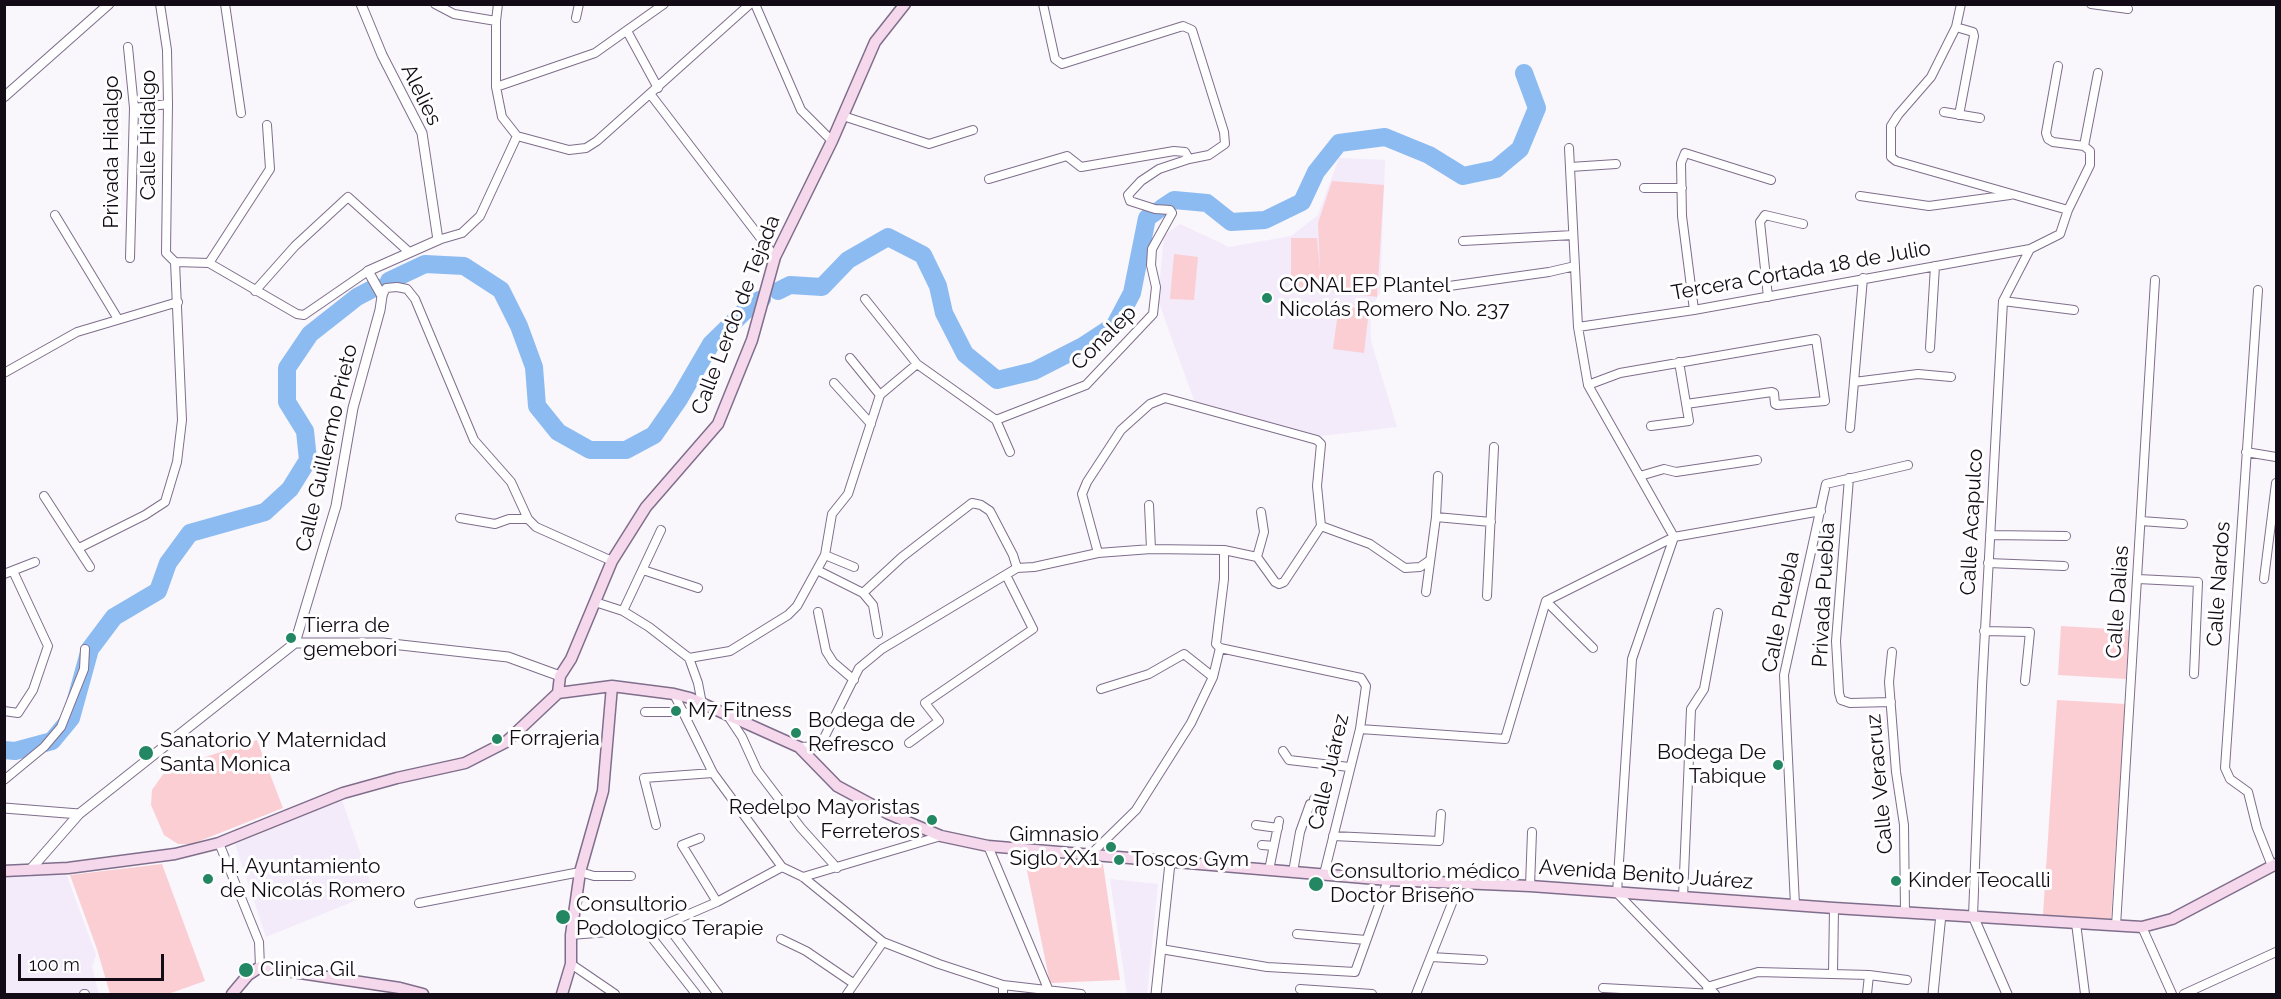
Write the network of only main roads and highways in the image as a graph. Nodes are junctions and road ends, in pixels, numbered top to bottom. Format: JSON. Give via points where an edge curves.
{"nodes":[{"id":1,"x":904,"y":4,"type":"edge"},
{"id":2,"x":612,"y":686,"type":"junction"},
{"id":3,"x":558,"y":693,"type":"junction"},
{"id":4,"x":2274,"y":865,"type":"edge"},
{"id":5,"x":4,"y":871,"type":"edge"},
{"id":6,"x":232,"y":994,"type":"edge"},
{"id":7,"x":423,"y":994,"type":"edge"},
{"id":8,"x":562,"y":994,"type":"edge"}],
"edges":[{"from":1,"to":3,"type":"main road","name":"Calle Lerdo de Tejada","via":[[875,42],[775,257],[752,340],[718,424],[646,507],[612,561],[571,659],[560,676]]},
{"from":2,"to":3,"type":"main road","name":"Avenida Benito Juárez"},
{"from":2,"to":4,"type":"main road","name":"Avenida Benito Juárez","via":[[674,694],[702,704],[799,747],[837,786],[889,814],[941,836],[988,846],[1389,880],[2142,927],[2172,919]]},
{"from":2,"to":8,"type":"main road","via":[[603,791],[580,872],[571,964]]},
{"from":3,"to":5,"type":"main road","via":[[506,742],[465,763],[343,793],[219,843],[175,854],[68,868]]},
{"from":6,"to":7,"type":"main road","via":[[260,967]]}]}
